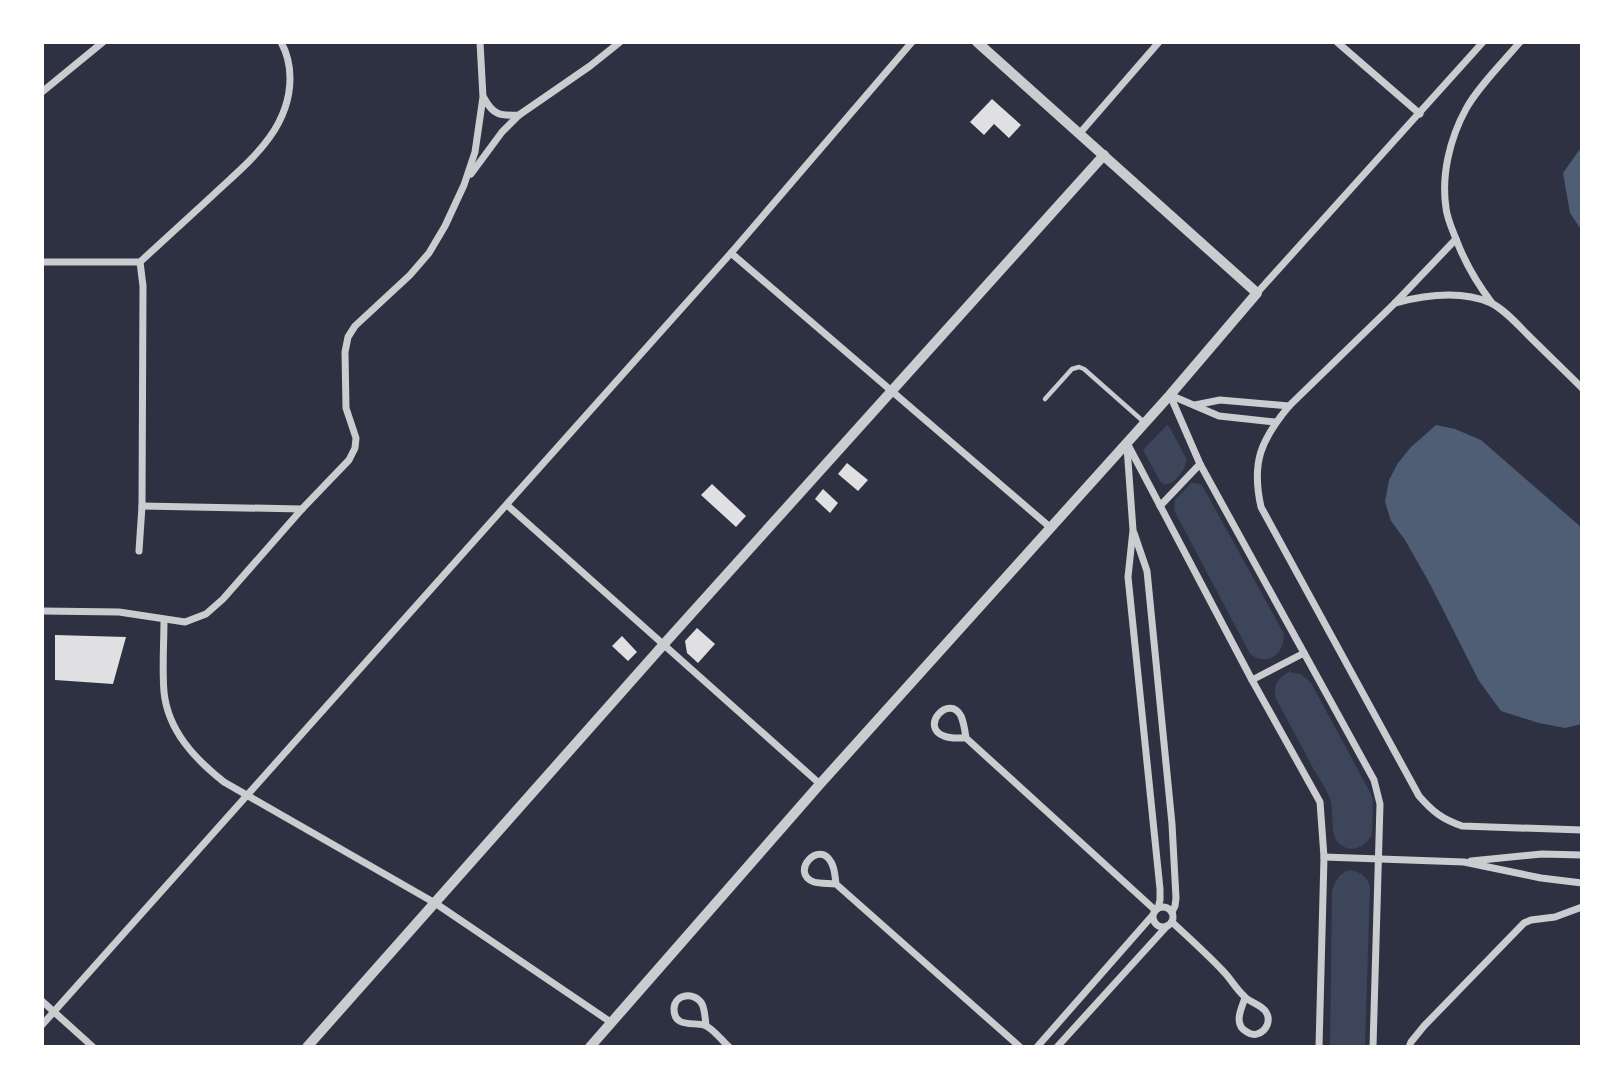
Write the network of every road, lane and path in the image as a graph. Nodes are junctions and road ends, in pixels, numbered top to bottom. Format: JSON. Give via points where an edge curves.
{"nodes":[{"id":1,"x":103,"y":42,"type":"edge"},
{"id":2,"x":281,"y":42,"type":"edge"},
{"id":3,"x":480,"y":42,"type":"edge"},
{"id":4,"x":620,"y":42,"type":"edge"},
{"id":5,"x":912,"y":42,"type":"edge"},
{"id":6,"x":977,"y":42,"type":"edge"},
{"id":7,"x":1159,"y":42,"type":"edge"},
{"id":8,"x":1337,"y":42,"type":"edge"},
{"id":9,"x":1483,"y":42,"type":"edge"},
{"id":10,"x":1520,"y":42,"type":"edge"},
{"id":11,"x":42,"y":92,"type":"edge"},
{"id":12,"x":483,"y":97,"type":"junction"},
{"id":13,"x":519,"y":114,"type":"junction"},
{"id":14,"x":1420,"y":114,"type":"junction"},
{"id":15,"x":1080,"y":133,"type":"junction"},
{"id":16,"x":1104,"y":155,"type":"junction"},
{"id":17,"x":464,"y":185,"type":"junction"},
{"id":18,"x":1456,"y":239,"type":"junction"},
{"id":19,"x":732,"y":253,"type":"junction"},
{"id":20,"x":42,"y":262,"type":"edge"},
{"id":21,"x":140,"y":262,"type":"junction"},
{"id":22,"x":1257,"y":293,"type":"junction"},
{"id":23,"x":1395,"y":303,"type":"junction"},
{"id":24,"x":1492,"y":304,"type":"junction"},
{"id":25,"x":1582,"y":388,"type":"edge"},
{"id":26,"x":891,"y":391,"type":"junction"},
{"id":27,"x":1170,"y":395,"type":"junction"},
{"id":28,"x":1045,"y":399,"type":"dead end"},
{"id":29,"x":1194,"y":405,"type":"junction"},
{"id":30,"x":1290,"y":406,"type":"junction"},
{"id":31,"x":1275,"y":422,"type":"junction"},
{"id":32,"x":1144,"y":423,"type":"junction"},
{"id":33,"x":1127,"y":443,"type":"junction"},
{"id":34,"x":1199,"y":464,"type":"junction"},
{"id":35,"x":507,"y":505,"type":"junction"},
{"id":36,"x":142,"y":506,"type":"junction"},
{"id":37,"x":1160,"y":506,"type":"junction"},
{"id":38,"x":302,"y":509,"type":"junction"},
{"id":39,"x":1051,"y":528,"type":"junction"},
{"id":40,"x":1133,"y":530,"type":"junction"},
{"id":41,"x":139,"y":551,"type":"dead end"},
{"id":42,"x":42,"y":611,"type":"edge"},
{"id":43,"x":164,"y":620,"type":"junction"},
{"id":44,"x":664,"y":644,"type":"junction"},
{"id":45,"x":1304,"y":653,"type":"junction"},
{"id":46,"x":1252,"y":680,"type":"junction"},
{"id":47,"x":966,"y":738,"type":"junction"},
{"id":48,"x":820,"y":784,"type":"junction"},
{"id":49,"x":248,"y":795,"type":"junction"},
{"id":50,"x":1582,"y":830,"type":"edge"},
{"id":51,"x":1582,"y":855,"type":"edge"},
{"id":52,"x":1324,"y":857,"type":"junction"},
{"id":53,"x":1378,"y":858,"type":"junction"},
{"id":54,"x":1464,"y":862,"type":"junction"},
{"id":55,"x":1582,"y":883,"type":"edge"},
{"id":56,"x":836,"y":884,"type":"junction"},
{"id":57,"x":435,"y":903,"type":"junction"},
{"id":58,"x":1582,"y":908,"type":"edge"},
{"id":59,"x":1155,"y":911,"type":"junction"},
{"id":60,"x":1172,"y":912,"type":"junction"},
{"id":61,"x":1169,"y":924,"type":"junction"},
{"id":62,"x":1245,"y":998,"type":"junction"},
{"id":63,"x":42,"y":1001,"type":"edge"},
{"id":64,"x":54,"y":1012,"type":"junction"},
{"id":65,"x":611,"y":1023,"type":"junction"},
{"id":66,"x":42,"y":1025,"type":"edge"},
{"id":67,"x":706,"y":1025,"type":"junction"},
{"id":68,"x":93,"y":1047,"type":"edge"},
{"id":69,"x":307,"y":1047,"type":"edge"},
{"id":70,"x":590,"y":1047,"type":"edge"},
{"id":71,"x":729,"y":1047,"type":"edge"},
{"id":72,"x":1020,"y":1047,"type":"edge"},
{"id":73,"x":1037,"y":1047,"type":"edge"},
{"id":74,"x":1057,"y":1047,"type":"edge"},
{"id":75,"x":1319,"y":1047,"type":"edge"},
{"id":76,"x":1373,"y":1047,"type":"edge"},
{"id":77,"x":1409,"y":1047,"type":"edge"}],
"edges":[{"from":1,"to":11,"type":"street"},
{"from":2,"to":21,"type":"street","via":[[290,86],[274,134]]},
{"from":3,"to":12,"type":"street"},
{"from":4,"to":13,"type":"street"},
{"from":5,"to":19,"type":"street"},
{"from":6,"to":15,"type":"street"},
{"from":7,"to":15,"type":"street"},
{"from":8,"to":14,"type":"street"},
{"from":9,"to":14,"type":"street"},
{"from":10,"to":18,"type":"street","via":[[1466,107],[1454,134],[1445,186],[1446,209]]},
{"from":12,"to":13,"type":"street","via":[[497,113]]},
{"from":12,"to":17,"type":"street","via":[[475,152]]},
{"from":13,"to":17,"type":"street"},
{"from":14,"to":22,"type":"street"},
{"from":15,"to":16,"type":"street"},
{"from":16,"to":22,"type":"street"},
{"from":16,"to":26,"type":"street"},
{"from":17,"to":38,"type":"street","via":[[429,253],[348,337],[346,408],[355,448]]},
{"from":18,"to":23,"type":"street"},
{"from":18,"to":24,"type":"street","via":[[1463,259]]},
{"from":19,"to":26,"type":"street"},
{"from":19,"to":35,"type":"street"},
{"from":20,"to":21,"type":"street"},
{"from":21,"to":36,"type":"street"},
{"from":22,"to":27,"type":"street"},
{"from":23,"to":24,"type":"street","via":[[1451,295]]},
{"from":23,"to":30,"type":"street"},
{"from":24,"to":25,"type":"street"},
{"from":26,"to":39,"type":"street"},
{"from":26,"to":44,"type":"street"},
{"from":27,"to":29,"type":"street"},
{"from":27,"to":32,"type":"street"},
{"from":27,"to":34,"type":"street"},
{"from":28,"to":32,"type":"lane","via":[[1079,367]]},
{"from":29,"to":30,"type":"street","via":[[1220,400]]},
{"from":29,"to":31,"type":"street","via":[[1219,416]]},
{"from":30,"to":31,"type":"street"},
{"from":31,"to":50,"type":"street","via":[[1256,468],[1261,507],[1419,796],[1445,820],[1462,826]]},
{"from":32,"to":33,"type":"street"},
{"from":33,"to":37,"type":"street"},
{"from":33,"to":39,"type":"street"},
{"from":33,"to":40,"type":"street"},
{"from":34,"to":37,"type":"street"},
{"from":34,"to":45,"type":"street"},
{"from":35,"to":44,"type":"street"},
{"from":35,"to":49,"type":"street"},
{"from":36,"to":38,"type":"street"},
{"from":36,"to":41,"type":"street"},
{"from":37,"to":46,"type":"street"},
{"from":38,"to":43,"type":"street","via":[[213,609],[185,622]]},
{"from":39,"to":48,"type":"street"},
{"from":40,"to":59,"type":"street","via":[[1128,577],[1160,889]]},
{"from":40,"to":60,"type":"street","via":[[1147,571],[1172,824]]},
{"from":42,"to":43,"type":"street","via":[[119,612]]},
{"from":43,"to":49,"type":"street","via":[[164,694],[179,735],[206,767]]},
{"from":44,"to":48,"type":"street"},
{"from":44,"to":57,"type":"street"},
{"from":45,"to":46,"type":"street"},
{"from":45,"to":53,"type":"street","via":[[1374,780],[1380,804]]},
{"from":46,"to":52,"type":"street","via":[[1320,803]]},
{"from":47,"to":47,"type":"street","via":[[957,711],[940,711],[934,722],[937,731],[945,737]]},
{"from":47,"to":59,"type":"street"},
{"from":48,"to":65,"type":"street"},
{"from":49,"to":57,"type":"street"},
{"from":49,"to":64,"type":"street"},
{"from":51,"to":54,"type":"street"},
{"from":52,"to":53,"type":"street"},
{"from":52,"to":75,"type":"street"},
{"from":53,"to":54,"type":"street"},
{"from":53,"to":76,"type":"street"},
{"from":54,"to":55,"type":"street"},
{"from":56,"to":56,"type":"street","via":[[827,856],[810,856],[804,867],[807,877]]},
{"from":56,"to":72,"type":"street"},
{"from":57,"to":65,"type":"street"},
{"from":57,"to":69,"type":"street"},
{"from":58,"to":77,"type":"street","via":[[1524,923]]},
{"from":59,"to":60,"type":"street","via":[[1164,906]]},
{"from":59,"to":61,"type":"street","via":[[1157,925]]},
{"from":59,"to":73,"type":"street"},
{"from":60,"to":61,"type":"street"},
{"from":61,"to":62,"type":"street","via":[[1224,971]]},
{"from":61,"to":74,"type":"street"},
{"from":62,"to":62,"type":"street","via":[[1240,1024],[1245,1032],[1258,1034],[1268,1022],[1266,1013]]},
{"from":63,"to":64,"type":"street"},
{"from":64,"to":66,"type":"street"},
{"from":64,"to":68,"type":"street"},
{"from":65,"to":70,"type":"street"},
{"from":67,"to":67,"type":"street","via":[[699,1000],[691,995],[678,999],[674,1009],[680,1022]]},
{"from":67,"to":71,"type":"street"}]}
